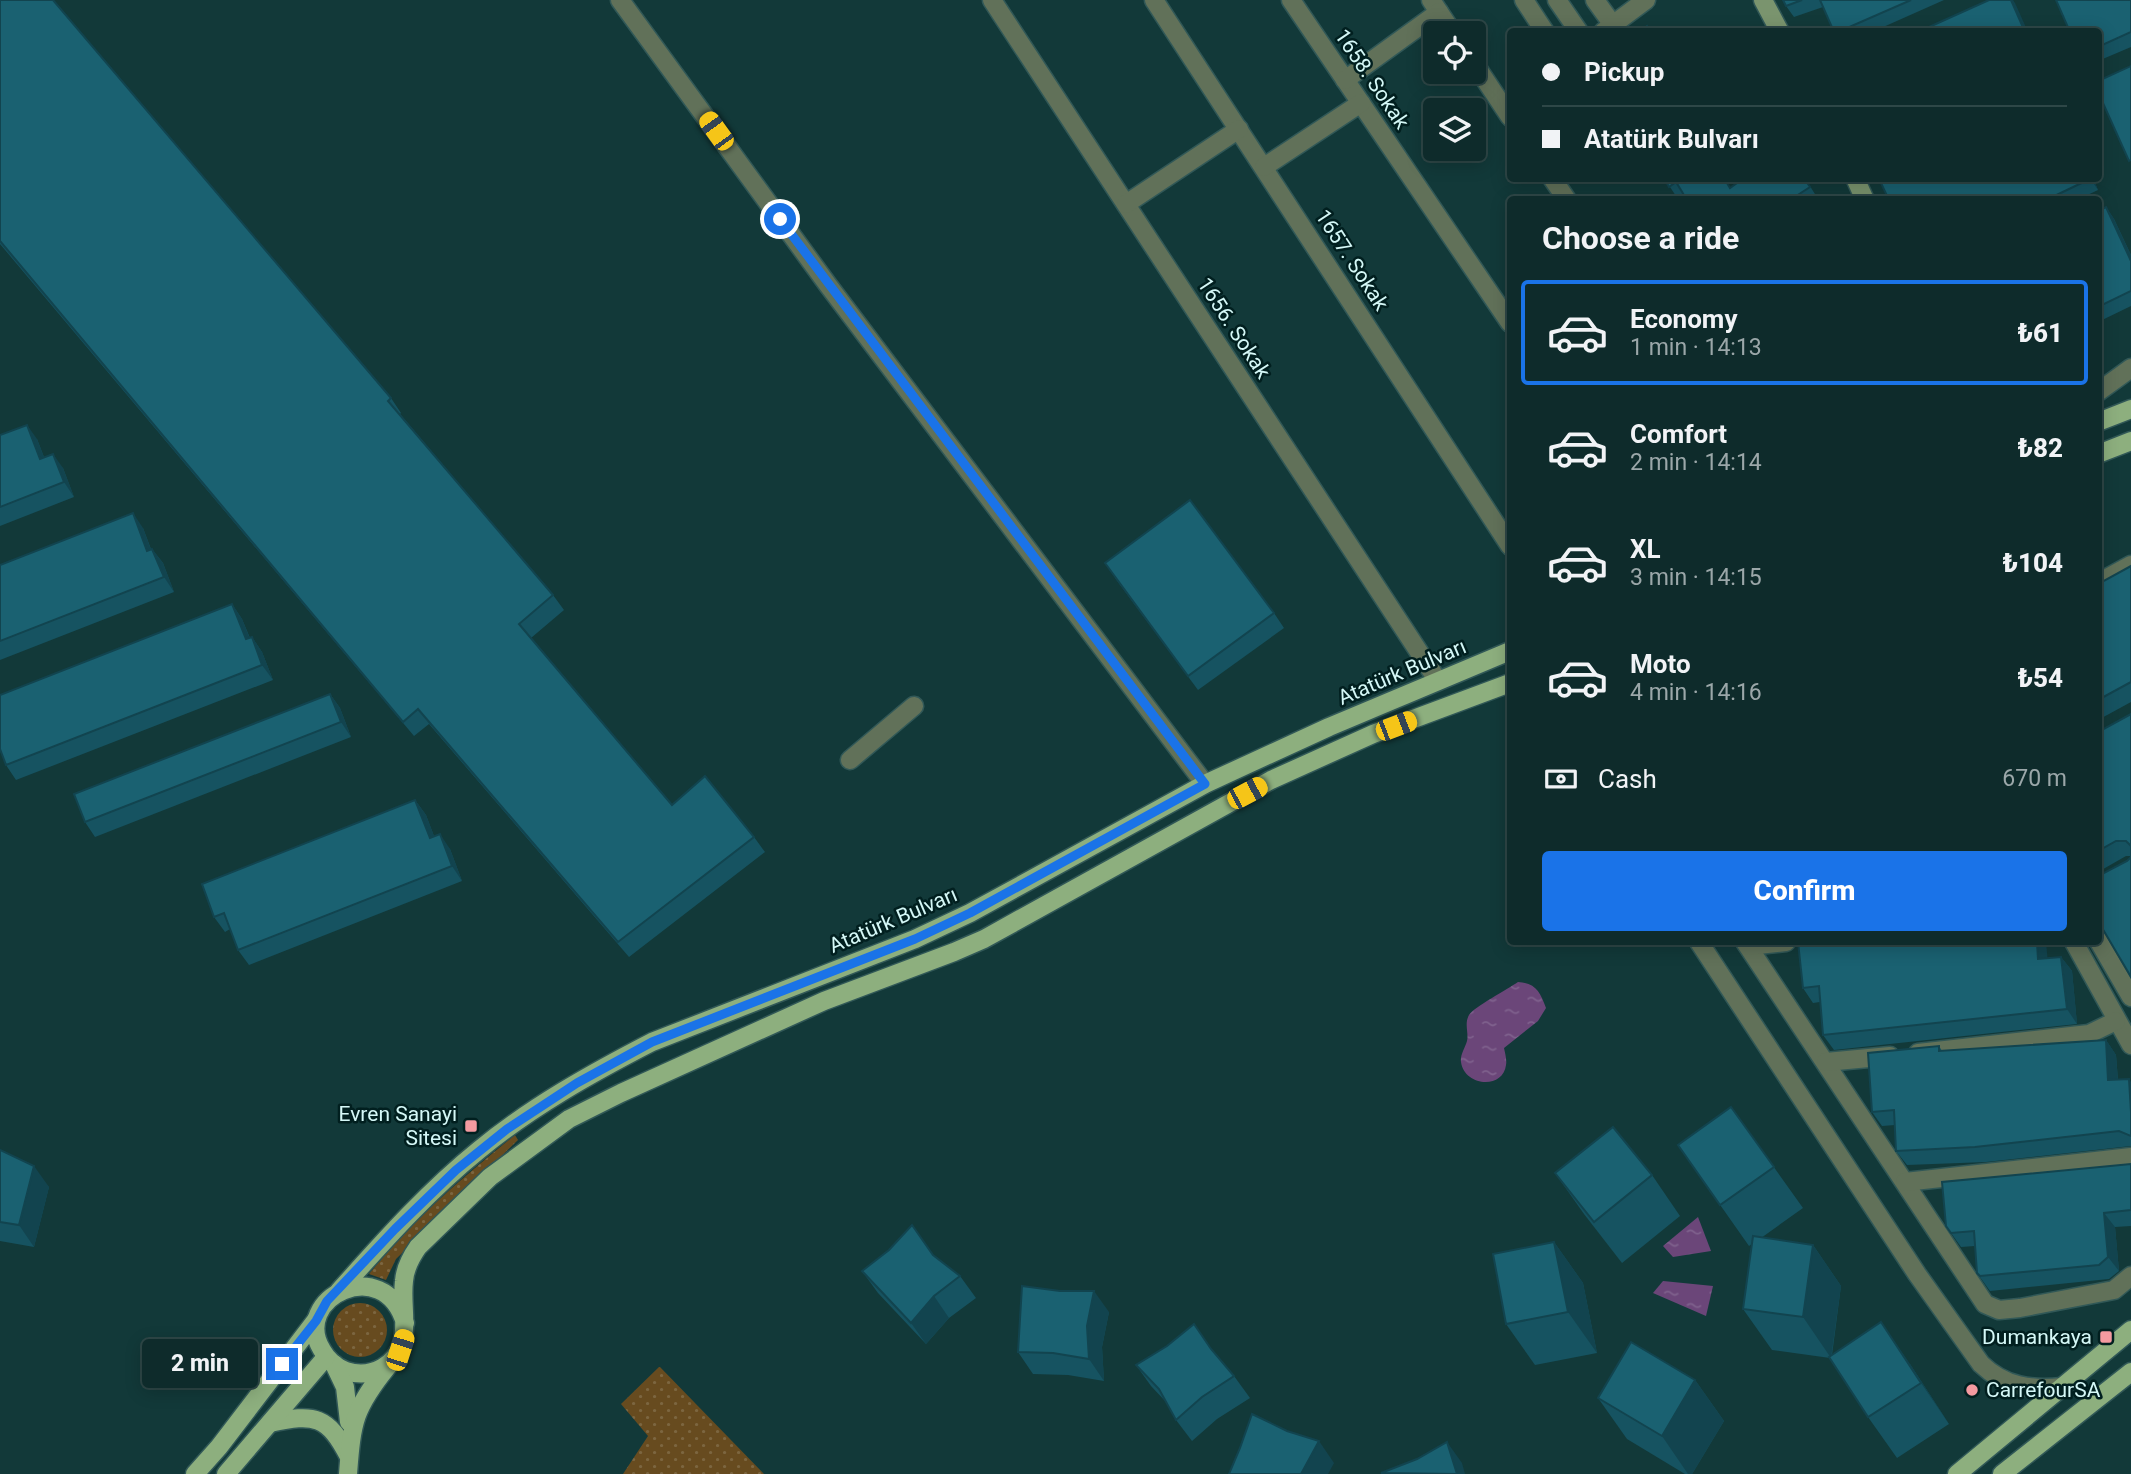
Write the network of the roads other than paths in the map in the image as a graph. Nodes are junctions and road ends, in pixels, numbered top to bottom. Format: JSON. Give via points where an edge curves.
{"nodes":[{"id":1,"x":620,"y":0,"type":"edge"},
{"id":2,"x":992,"y":0,"type":"edge"},
{"id":3,"x":1154,"y":0,"type":"edge"},
{"id":4,"x":1291,"y":0,"type":"edge"},
{"id":5,"x":1525,"y":0,"type":"edge"},
{"id":6,"x":1558,"y":0,"type":"edge"},
{"id":7,"x":1595,"y":0,"type":"edge"},
{"id":8,"x":1646,"y":0,"type":"edge"},
{"id":9,"x":1763,"y":0,"type":"edge"},
{"id":10,"x":1435,"y":6,"type":"edge"},
{"id":11,"x":1445,"y":21,"type":"edge"},
{"id":12,"x":1542,"y":28,"type":"edge"},
{"id":13,"x":1576,"y":28,"type":"edge"},
{"id":14,"x":1608,"y":28,"type":"edge"},
{"id":15,"x":1778,"y":28,"type":"edge"},
{"id":16,"x":1345,"y":80,"type":"junction"},
{"id":17,"x":1486,"y":81,"type":"edge"},
{"id":18,"x":1361,"y":103,"type":"junction"},
{"id":19,"x":1507,"y":112,"type":"edge"},
{"id":20,"x":1239,"y":129,"type":"junction"},
{"id":21,"x":1264,"y":167,"type":"junction"},
{"id":22,"x":1126,"y":204,"type":"junction"},
{"id":23,"x":1504,"y":300,"type":"edge"},
{"id":24,"x":2131,"y":368,"type":"edge"},
{"id":25,"x":2102,"y":389,"type":"edge"},
{"id":26,"x":2131,"y":409,"type":"edge"},
{"id":27,"x":2102,"y":420,"type":"edge"},
{"id":28,"x":2131,"y":441,"type":"edge"},
{"id":29,"x":2102,"y":452,"type":"edge"},
{"id":30,"x":1507,"y":541,"type":"edge"},
{"id":31,"x":2131,"y":565,"type":"edge"},
{"id":32,"x":2102,"y":581,"type":"edge"},
{"id":33,"x":1507,"y":652,"type":"edge"},
{"id":34,"x":1438,"y":681,"type":"junction"},
{"id":35,"x":1507,"y":684,"type":"edge"},
{"id":36,"x":914,"y":706,"type":"dead end"},
{"id":37,"x":850,"y":760,"type":"dead end"},
{"id":38,"x":1205,"y":784,"type":"junction"},
{"id":39,"x":970,"y":913,"type":"junction"},
{"id":40,"x":984,"y":939,"type":"junction"},
{"id":41,"x":1701,"y":945,"type":"edge"},
{"id":42,"x":1747,"y":945,"type":"edge"},
{"id":43,"x":2076,"y":945,"type":"edge"},
{"id":44,"x":2101,"y":945,"type":"edge"},
{"id":45,"x":2131,"y":997,"type":"edge"},
{"id":46,"x":2116,"y":1021,"type":"junction"},
{"id":47,"x":652,"y":1042,"type":"junction"},
{"id":48,"x":2131,"y":1045,"type":"edge"},
{"id":49,"x":1826,"y":1062,"type":"junction"},
{"id":50,"x":665,"y":1073,"type":"junction"},
{"id":51,"x":2131,"y":1157,"type":"edge"},
{"id":52,"x":1905,"y":1182,"type":"junction"},
{"id":53,"x":2131,"y":1276,"type":"edge"},
{"id":54,"x":337,"y":1293,"type":"junction"},
{"id":55,"x":316,"y":1321,"type":"junction"},
{"id":56,"x":405,"y":1323,"type":"junction"},
{"id":57,"x":2131,"y":1330,"type":"edge"},
{"id":58,"x":330,"y":1360,"type":"junction"},
{"id":59,"x":390,"y":1362,"type":"junction"},
{"id":60,"x":2131,"y":1373,"type":"edge"},
{"id":61,"x":2063,"y":1387,"type":"junction"},
{"id":62,"x":271,"y":1423,"type":"junction"},
{"id":63,"x":348,"y":1466,"type":"edge"},
{"id":64,"x":195,"y":1474,"type":"edge"},
{"id":65,"x":226,"y":1474,"type":"edge"},
{"id":66,"x":1957,"y":1474,"type":"edge"},
{"id":67,"x":2002,"y":1474,"type":"edge"}],
"edges":[{"from":1,"to":38,"type":"street","via":[[828,285]]},
{"from":2,"to":22,"type":"street","name":"1656. Sokak"},
{"from":3,"to":20,"type":"street","name":"1657. Sokak"},
{"from":4,"to":16,"type":"street","name":"1658. Sokak"},
{"from":5,"to":12,"type":"street"},
{"from":6,"to":13,"type":"street"},
{"from":7,"to":14,"type":"street"},
{"from":8,"to":14,"type":"street"},
{"from":9,"to":15,"type":"street"},
{"from":10,"to":11,"type":"street"},
{"from":10,"to":16,"type":"street"},
{"from":16,"to":18,"type":"street","name":"1658. Sokak"},
{"from":17,"to":19,"type":"street"},
{"from":18,"to":21,"type":"street"},
{"from":18,"to":23,"type":"street","name":"1658. Sokak"},
{"from":20,"to":21,"type":"street","name":"1657. Sokak"},
{"from":20,"to":22,"type":"street"},
{"from":21,"to":30,"type":"street","name":"1657. Sokak"},
{"from":22,"to":34,"type":"street","name":"1656. Sokak"},
{"from":24,"to":25,"type":"street"},
{"from":26,"to":27,"type":"main road"},
{"from":28,"to":29,"type":"main road"},
{"from":31,"to":32,"type":"street"},
{"from":33,"to":34,"type":"main road","name":"Atatürk Bulvarı"},
{"from":34,"to":38,"type":"main road","name":"Atatürk Bulvarı"},
{"from":35,"to":40,"type":"main road","via":[[1373,734],[1271,780]]},
{"from":36,"to":37,"type":"street"},
{"from":38,"to":39,"type":"main road","name":"Atatürk Bulvarı"},
{"from":39,"to":40,"type":"main road"},
{"from":39,"to":47,"type":"main road","name":"Atatürk Bulvarı"},
{"from":40,"to":50,"type":"main road","via":[[824,1001]]},
{"from":41,"to":61,"type":"street","via":[[1981,1364],[2014,1385]]},
{"from":42,"to":49,"type":"street"},
{"from":43,"to":46,"type":"street"},
{"from":44,"to":45,"type":"street"},
{"from":46,"to":48,"type":"street"},
{"from":46,"to":49,"type":"street","via":[[2089,1034]]},
{"from":47,"to":50,"type":"main road"},
{"from":47,"to":54,"type":"main road","name":"Atatürk Bulvarı","via":[[577,1083],[481,1148],[424,1199]]},
{"from":49,"to":52,"type":"street"},
{"from":50,"to":56,"type":"main road","via":[[569,1119],[490,1177],[455,1210],[411,1258],[404,1281]]},
{"from":51,"to":52,"type":"street"},
{"from":52,"to":53,"type":"street","via":[[1991,1308],[2020,1308],[2114,1290]]},
{"from":54,"to":55,"type":"main road","name":"Atatürk Bulvarı","via":[[322,1307]]},
{"from":54,"to":56,"type":"main road","via":[[350,1287],[377,1289],[398,1304]]},
{"from":55,"to":58,"type":"main road","via":[[317,1340]]},
{"from":55,"to":64,"type":"main road","name":"Atatürk Bulvarı"},
{"from":56,"to":59,"type":"main road","via":[[400,1350]]},
{"from":57,"to":61,"type":"main road"},
{"from":58,"to":59,"type":"main road","via":[[355,1373],[367,1373]]},
{"from":58,"to":62,"type":"main road"},
{"from":58,"to":63,"type":"main road","via":[[348,1396]]},
{"from":59,"to":63,"type":"main road","via":[[358,1408]]},
{"from":60,"to":67,"type":"main road"},
{"from":61,"to":66,"type":"main road"},
{"from":62,"to":63,"type":"main road","via":[[298,1418],[326,1424],[338,1435]]},
{"from":62,"to":65,"type":"main road"}]}
